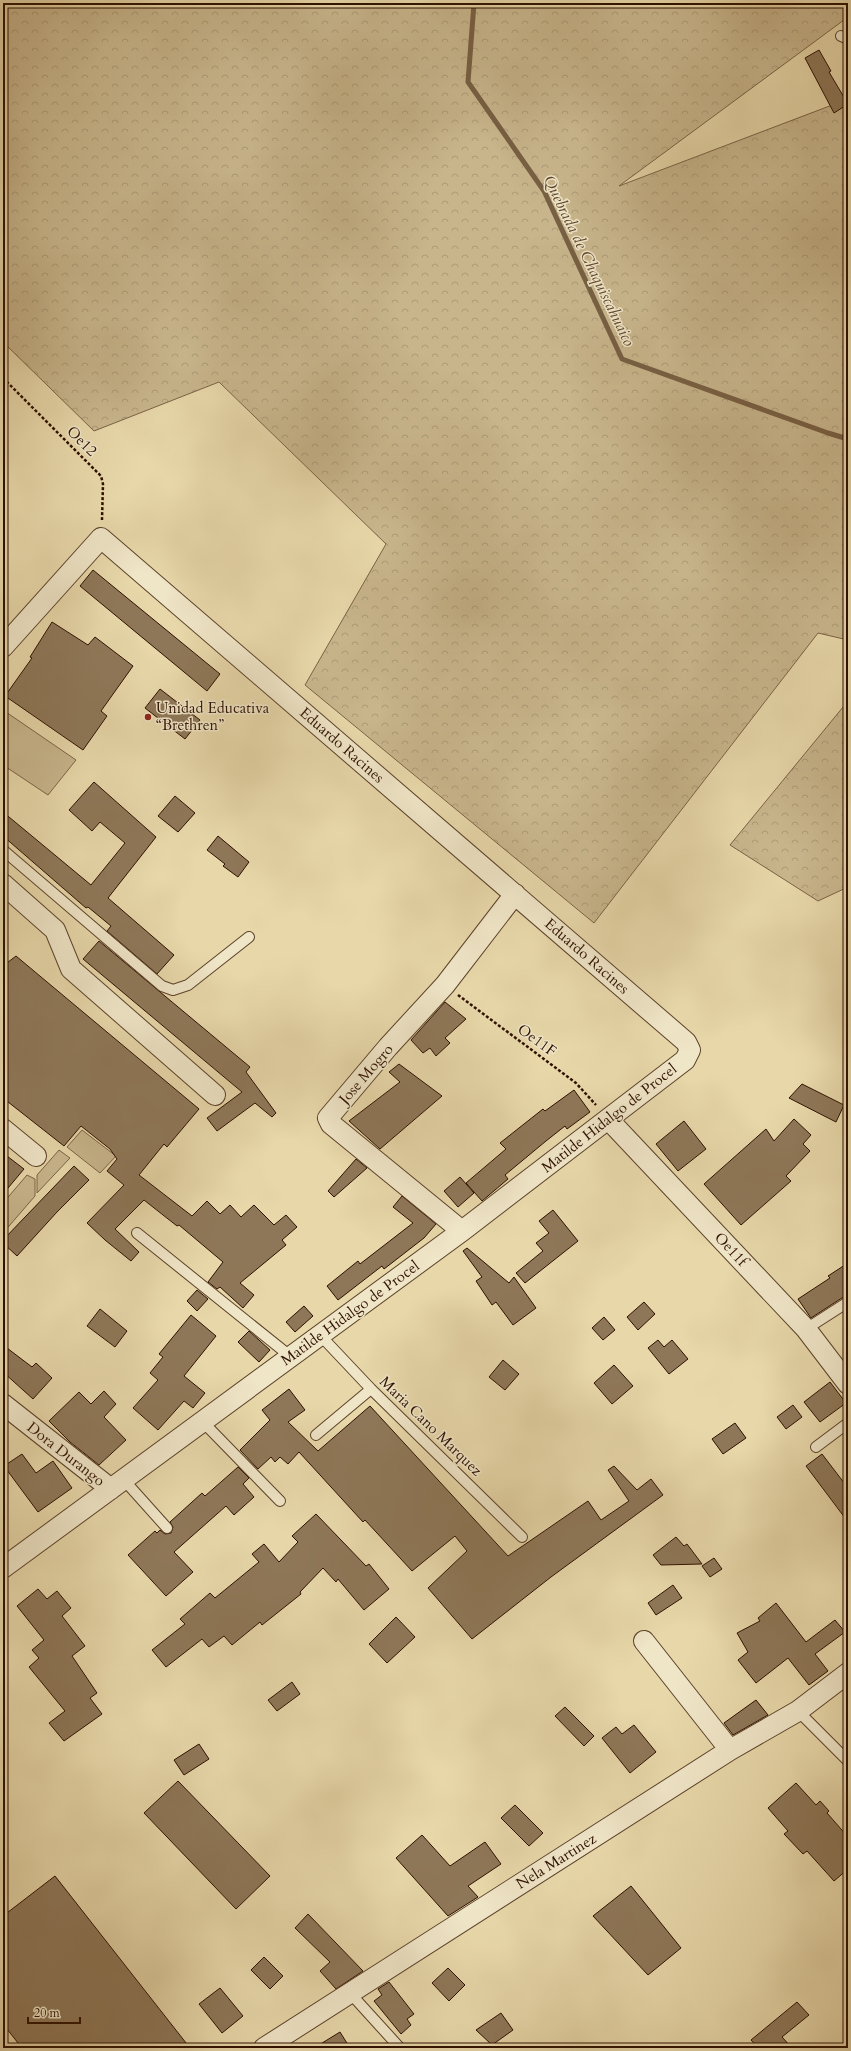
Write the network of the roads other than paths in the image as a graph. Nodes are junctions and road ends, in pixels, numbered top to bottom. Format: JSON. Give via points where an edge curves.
{"nodes":[{"id":1,"x":3,"y":647,"type":"edge"},
{"id":2,"x":3,"y":850,"type":"edge"},
{"id":3,"x":3,"y":884,"type":"edge"},
{"id":4,"x":515,"y":894,"type":"junction"},
{"id":5,"x":249,"y":937,"type":"dead end"},
{"id":6,"x":690,"y":1050,"type":"joint"},
{"id":7,"x":215,"y":1095,"type":"dead end"},
{"id":8,"x":608,"y":1119,"type":"junction"},
{"id":9,"x":3,"y":1129,"type":"edge"},
{"id":10,"x":36,"y":1156,"type":"dead end"},
{"id":11,"x":462,"y":1231,"type":"junction"},
{"id":12,"x":137,"y":1233,"type":"dead end"},
{"id":13,"x":848,"y":1302,"type":"edge"},
{"id":14,"x":806,"y":1329,"type":"junction"},
{"id":15,"x":320,"y":1335,"type":"junction"},
{"id":16,"x":290,"y":1356,"type":"junction"},
{"id":17,"x":848,"y":1384,"type":"edge"},
{"id":18,"x":371,"y":1390,"type":"junction"},
{"id":19,"x":3,"y":1404,"type":"edge"},
{"id":20,"x":202,"y":1421,"type":"junction"},
{"id":21,"x":848,"y":1423,"type":"edge"},
{"id":22,"x":316,"y":1435,"type":"dead end"},
{"id":23,"x":816,"y":1447,"type":"dead end"},
{"id":24,"x":117,"y":1484,"type":"junction"},
{"id":25,"x":280,"y":1501,"type":"dead end"},
{"id":26,"x":167,"y":1528,"type":"dead end"},
{"id":27,"x":522,"y":1537,"type":"dead end"},
{"id":28,"x":3,"y":1568,"type":"edge"},
{"id":29,"x":644,"y":1641,"type":"dead end"},
{"id":30,"x":848,"y":1674,"type":"edge"},
{"id":31,"x":798,"y":1711,"type":"junction"},
{"id":32,"x":730,"y":1750,"type":"junction"},
{"id":33,"x":848,"y":1761,"type":"edge"},
{"id":34,"x":350,"y":1993,"type":"junction"},
{"id":35,"x":264,"y":2048,"type":"edge"},
{"id":36,"x":400,"y":2048,"type":"edge"}],
"edges":[{"from":1,"to":4,"type":"street","name":"Eduardo Racines","via":[[101,538]]},
{"from":2,"to":5,"type":"lane","via":[[162,986],[173,990],[188,985]]},
{"from":3,"to":7,"type":"street","via":[[55,930],[71,969]]},
{"from":4,"to":6,"type":"street","name":"Eduardo Racines","via":[[686,1042]]},
{"from":4,"to":11,"type":"street","name":"Jose Mogro","via":[[445,986],[388,1047],[328,1118],[330,1124]]},
{"from":6,"to":8,"type":"street","name":"Matilde Hidalgo de Procel","via":[[685,1060]]},
{"from":8,"to":11,"type":"street","name":"Matilde Hidalgo de Procel"},
{"from":8,"to":14,"type":"street","name":"Oe11f"},
{"from":9,"to":10,"type":"street"},
{"from":11,"to":15,"type":"street","name":"Matilde Hidalgo de Procel"},
{"from":12,"to":16,"type":"lane"},
{"from":13,"to":14,"type":"lane"},
{"from":14,"to":17,"type":"street","name":"Oe11f"},
{"from":15,"to":16,"type":"street","name":"Matilde Hidalgo de Procel"},
{"from":15,"to":18,"type":"lane","name":"Maria Cano Marquez"},
{"from":16,"to":20,"type":"street","name":"Matilde Hidalgo de Procel"},
{"from":18,"to":22,"type":"lane"},
{"from":18,"to":27,"type":"lane","name":"Maria Cano Marquez"},
{"from":19,"to":24,"type":"street","name":"Dora Durango"},
{"from":20,"to":24,"type":"street","name":"Matilde Hidalgo de Procel"},
{"from":20,"to":25,"type":"lane"},
{"from":21,"to":23,"type":"lane"},
{"from":24,"to":26,"type":"lane"},
{"from":24,"to":28,"type":"street","name":"Matilde Hidalgo de Procel"},
{"from":29,"to":32,"type":"street"},
{"from":30,"to":31,"type":"street","name":"Nela Martinez"},
{"from":31,"to":32,"type":"street","name":"Nela Martinez"},
{"from":31,"to":33,"type":"lane"},
{"from":32,"to":34,"type":"street","name":"Nela Martinez"},
{"from":34,"to":35,"type":"street","name":"Nela Martinez"},
{"from":34,"to":36,"type":"lane"}]}
